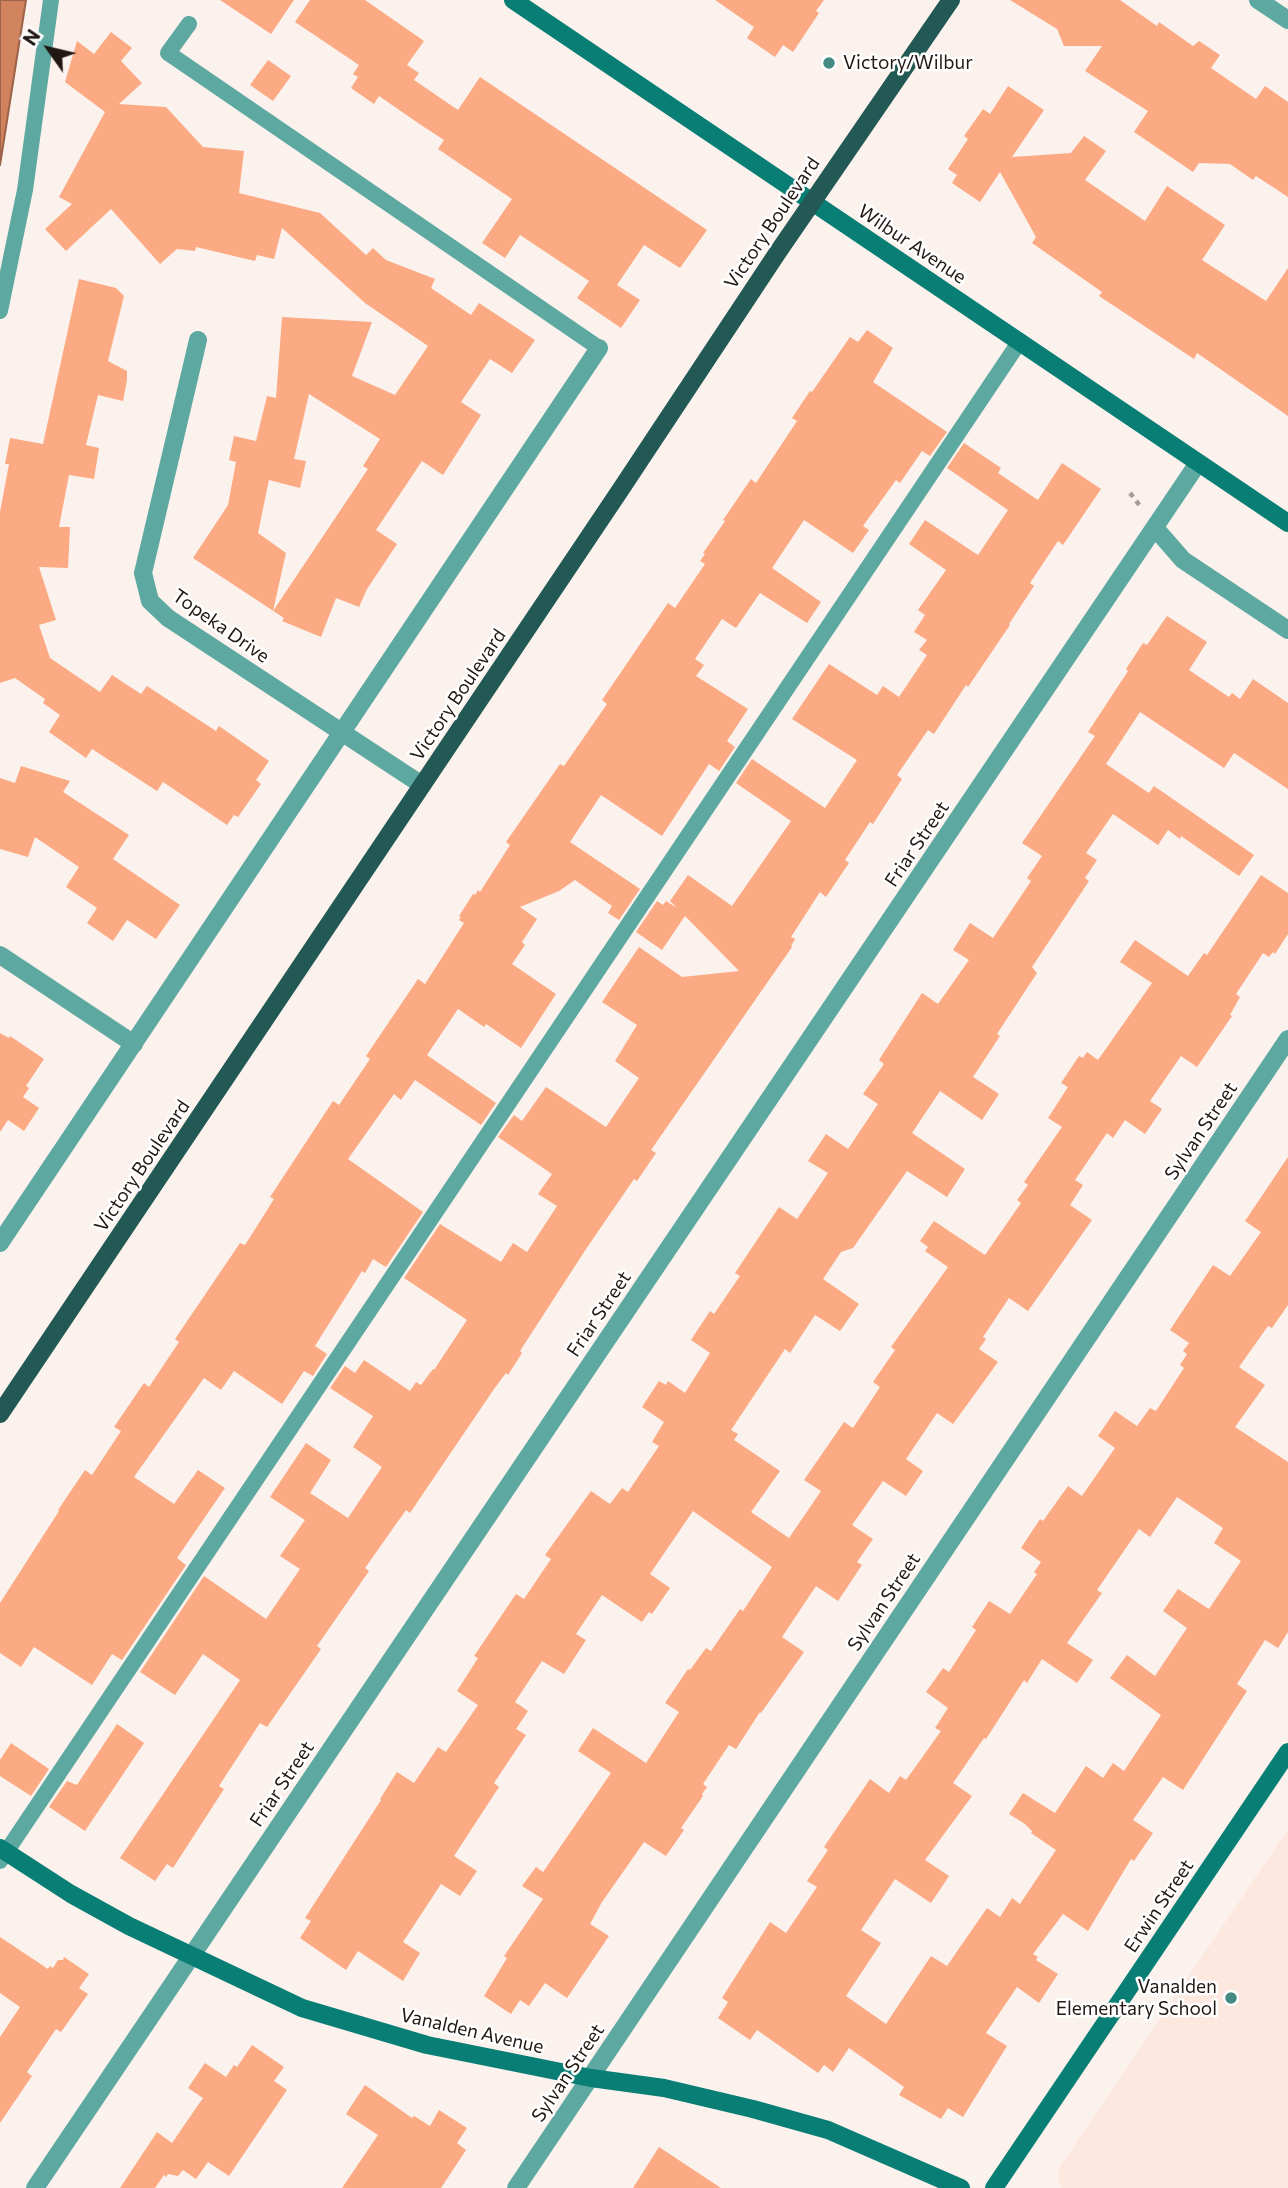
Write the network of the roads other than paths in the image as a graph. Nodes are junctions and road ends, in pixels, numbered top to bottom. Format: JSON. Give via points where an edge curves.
{"nodes":[{"id":1,"x":51,"y":0,"type":"edge"},
{"id":2,"x":513,"y":0,"type":"edge"},
{"id":3,"x":951,"y":0,"type":"edge"},
{"id":4,"x":1258,"y":0,"type":"edge"},
{"id":5,"x":1288,"y":20,"type":"edge"},
{"id":6,"x":189,"y":24,"type":"dead end"},
{"id":7,"x":812,"y":202,"type":"junction"},
{"id":8,"x":0,"y":311,"type":"edge"},
{"id":9,"x":198,"y":340,"type":"dead end"},
{"id":10,"x":1020,"y":341,"type":"junction"},
{"id":11,"x":599,"y":348,"type":"joint"},
{"id":12,"x":1198,"y":463,"type":"junction"},
{"id":13,"x":1288,"y":523,"type":"edge"},
{"id":14,"x":1156,"y":528,"type":"junction"},
{"id":15,"x":1288,"y":630,"type":"edge"},
{"id":16,"x":343,"y":734,"type":"junction"},
{"id":17,"x":422,"y":785,"type":"junction"},
{"id":18,"x":0,"y":955,"type":"edge"},
{"id":19,"x":1288,"y":1039,"type":"edge"},
{"id":20,"x":134,"y":1044,"type":"junction"},
{"id":21,"x":0,"y":1243,"type":"edge"},
{"id":22,"x":0,"y":1414,"type":"edge"},
{"id":23,"x":1288,"y":1752,"type":"edge"},
{"id":24,"x":2,"y":1853,"type":"edge"},
{"id":25,"x":190,"y":1957,"type":"junction"},
{"id":26,"x":591,"y":2078,"type":"junction"},
{"id":27,"x":34,"y":2188,"type":"edge"},
{"id":28,"x":516,"y":2188,"type":"edge"},
{"id":29,"x":961,"y":2188,"type":"edge"},
{"id":30,"x":994,"y":2188,"type":"edge"}],
"edges":[{"from":1,"to":8,"type":"lane","via":[[25,190]]},
{"from":2,"to":7,"type":"street","name":"Wilbur Avenue"},
{"from":3,"to":7,"type":"main road","name":"Victory Boulevard"},
{"from":4,"to":5,"type":"street"},
{"from":6,"to":11,"type":"lane","via":[[168,53]]},
{"from":7,"to":10,"type":"street","name":"Wilbur Avenue"},
{"from":7,"to":17,"type":"main road","name":"Victory Boulevard"},
{"from":9,"to":16,"type":"street","name":"Topeka Drive","via":[[143,573],[150,601],[168,618]]},
{"from":10,"to":12,"type":"street","name":"Wilbur Avenue"},
{"from":10,"to":24,"type":"lane"},
{"from":11,"to":16,"type":"street"},
{"from":12,"to":13,"type":"street","name":"Wilbur Avenue"},
{"from":12,"to":14,"type":"street","name":"Friar Street"},
{"from":14,"to":15,"type":"street","via":[[1183,560]]},
{"from":14,"to":25,"type":"street","name":"Friar Street"},
{"from":16,"to":17,"type":"street","name":"Topeka Drive"},
{"from":16,"to":20,"type":"street"},
{"from":17,"to":22,"type":"main road","name":"Victory Boulevard"},
{"from":18,"to":20,"type":"street"},
{"from":19,"to":26,"type":"street","name":"Sylvan Street"},
{"from":20,"to":21,"type":"street"},
{"from":23,"to":30,"type":"street","name":"Erwin Street"},
{"from":24,"to":25,"type":"street","name":"Vanalden Avenue"},
{"from":25,"to":26,"type":"street","name":"Vanalden Avenue","via":[[302,2008],[427,2045]]},
{"from":25,"to":27,"type":"street","name":"Friar Street"},
{"from":26,"to":28,"type":"street","name":"Sylvan Street"},
{"from":26,"to":29,"type":"street","name":"Vanalden Avenue","via":[[664,2088],[828,2130]]}]}
